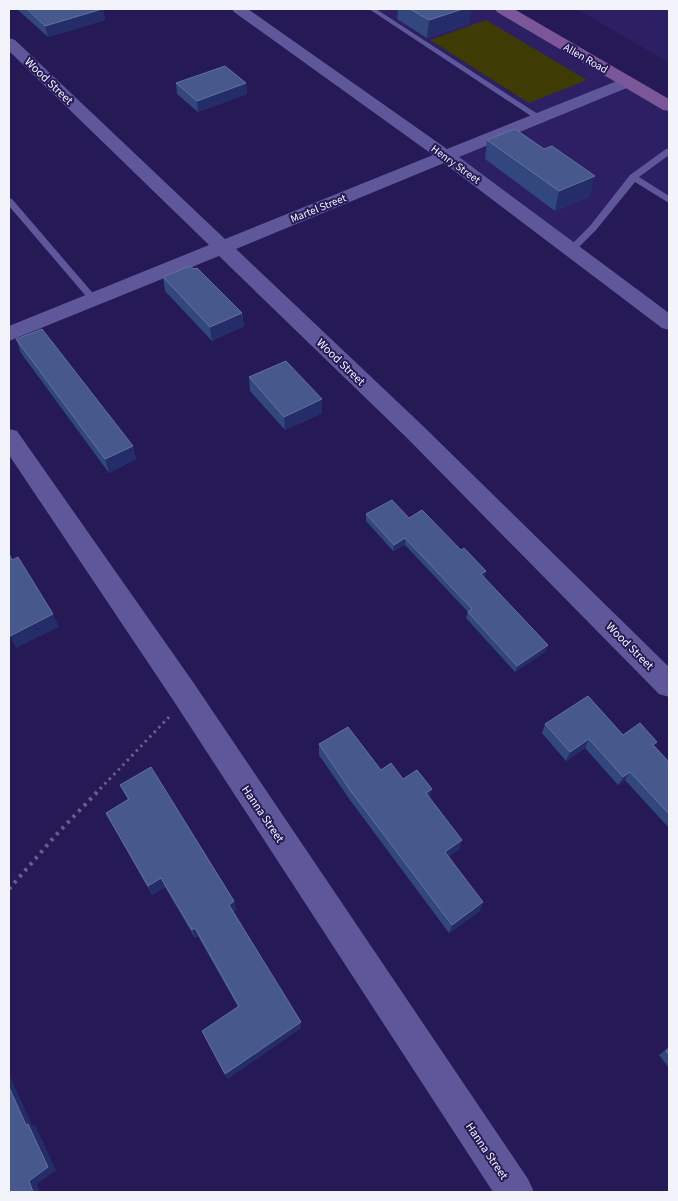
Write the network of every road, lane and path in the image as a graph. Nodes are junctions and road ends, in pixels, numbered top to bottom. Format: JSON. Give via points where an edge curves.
{"nodes":[{"id":1,"x":239,"y":9,"type":"edge"},
{"id":2,"x":372,"y":9,"type":"edge"},
{"id":3,"x":503,"y":9,"type":"edge"},
{"id":4,"x":9,"y":42,"type":"edge"},
{"id":5,"x":628,"y":82,"type":"junction"},
{"id":6,"x":669,"y":106,"type":"edge"},
{"id":7,"x":540,"y":118,"type":"junction"},
{"id":8,"x":669,"y":151,"type":"edge"},
{"id":9,"x":445,"y":156,"type":"junction"},
{"id":10,"x":634,"y":178,"type":"junction"},
{"id":11,"x":669,"y":200,"type":"edge"},
{"id":12,"x":9,"y":201,"type":"edge"},
{"id":13,"x":222,"y":248,"type":"junction"},
{"id":14,"x":571,"y":250,"type":"junction"},
{"id":15,"x":94,"y":300,"type":"junction"},
{"id":16,"x":669,"y":323,"type":"edge"},
{"id":17,"x":9,"y":334,"type":"edge"},
{"id":18,"x":9,"y":437,"type":"edge"},
{"id":19,"x":669,"y":686,"type":"edge"},
{"id":20,"x":188,"y":699,"type":"junction"},
{"id":21,"x":9,"y":889,"type":"edge"},
{"id":22,"x":514,"y":1192,"type":"edge"}],
"edges":[{"from":1,"to":9,"type":"street","name":"Henry Street"},
{"from":2,"to":7,"type":"lane"},
{"from":3,"to":5,"type":"main road","name":"Allen Road"},
{"from":4,"to":13,"type":"street","name":"Wood Street"},
{"from":5,"to":6,"type":"main road","name":"Allen Road"},
{"from":5,"to":7,"type":"street","name":"Martel Street"},
{"from":7,"to":9,"type":"street","name":"Martel Street"},
{"from":8,"to":10,"type":"lane"},
{"from":9,"to":13,"type":"street","name":"Martel Street"},
{"from":9,"to":14,"type":"street","name":"Henry Street"},
{"from":10,"to":11,"type":"lane"},
{"from":10,"to":14,"type":"lane"},
{"from":12,"to":15,"type":"lane"},
{"from":13,"to":15,"type":"street","name":"Martel Street"},
{"from":13,"to":19,"type":"street","name":"Wood Street","via":[[415,432]]},
{"from":14,"to":16,"type":"street","name":"Henry Street"},
{"from":15,"to":17,"type":"street","name":"Martel Street"},
{"from":18,"to":20,"type":"street","name":"Hanna Street"},
{"from":20,"to":21,"type":"path","via":[[56,834]]},
{"from":20,"to":22,"type":"street","name":"Hanna Street"}]}
